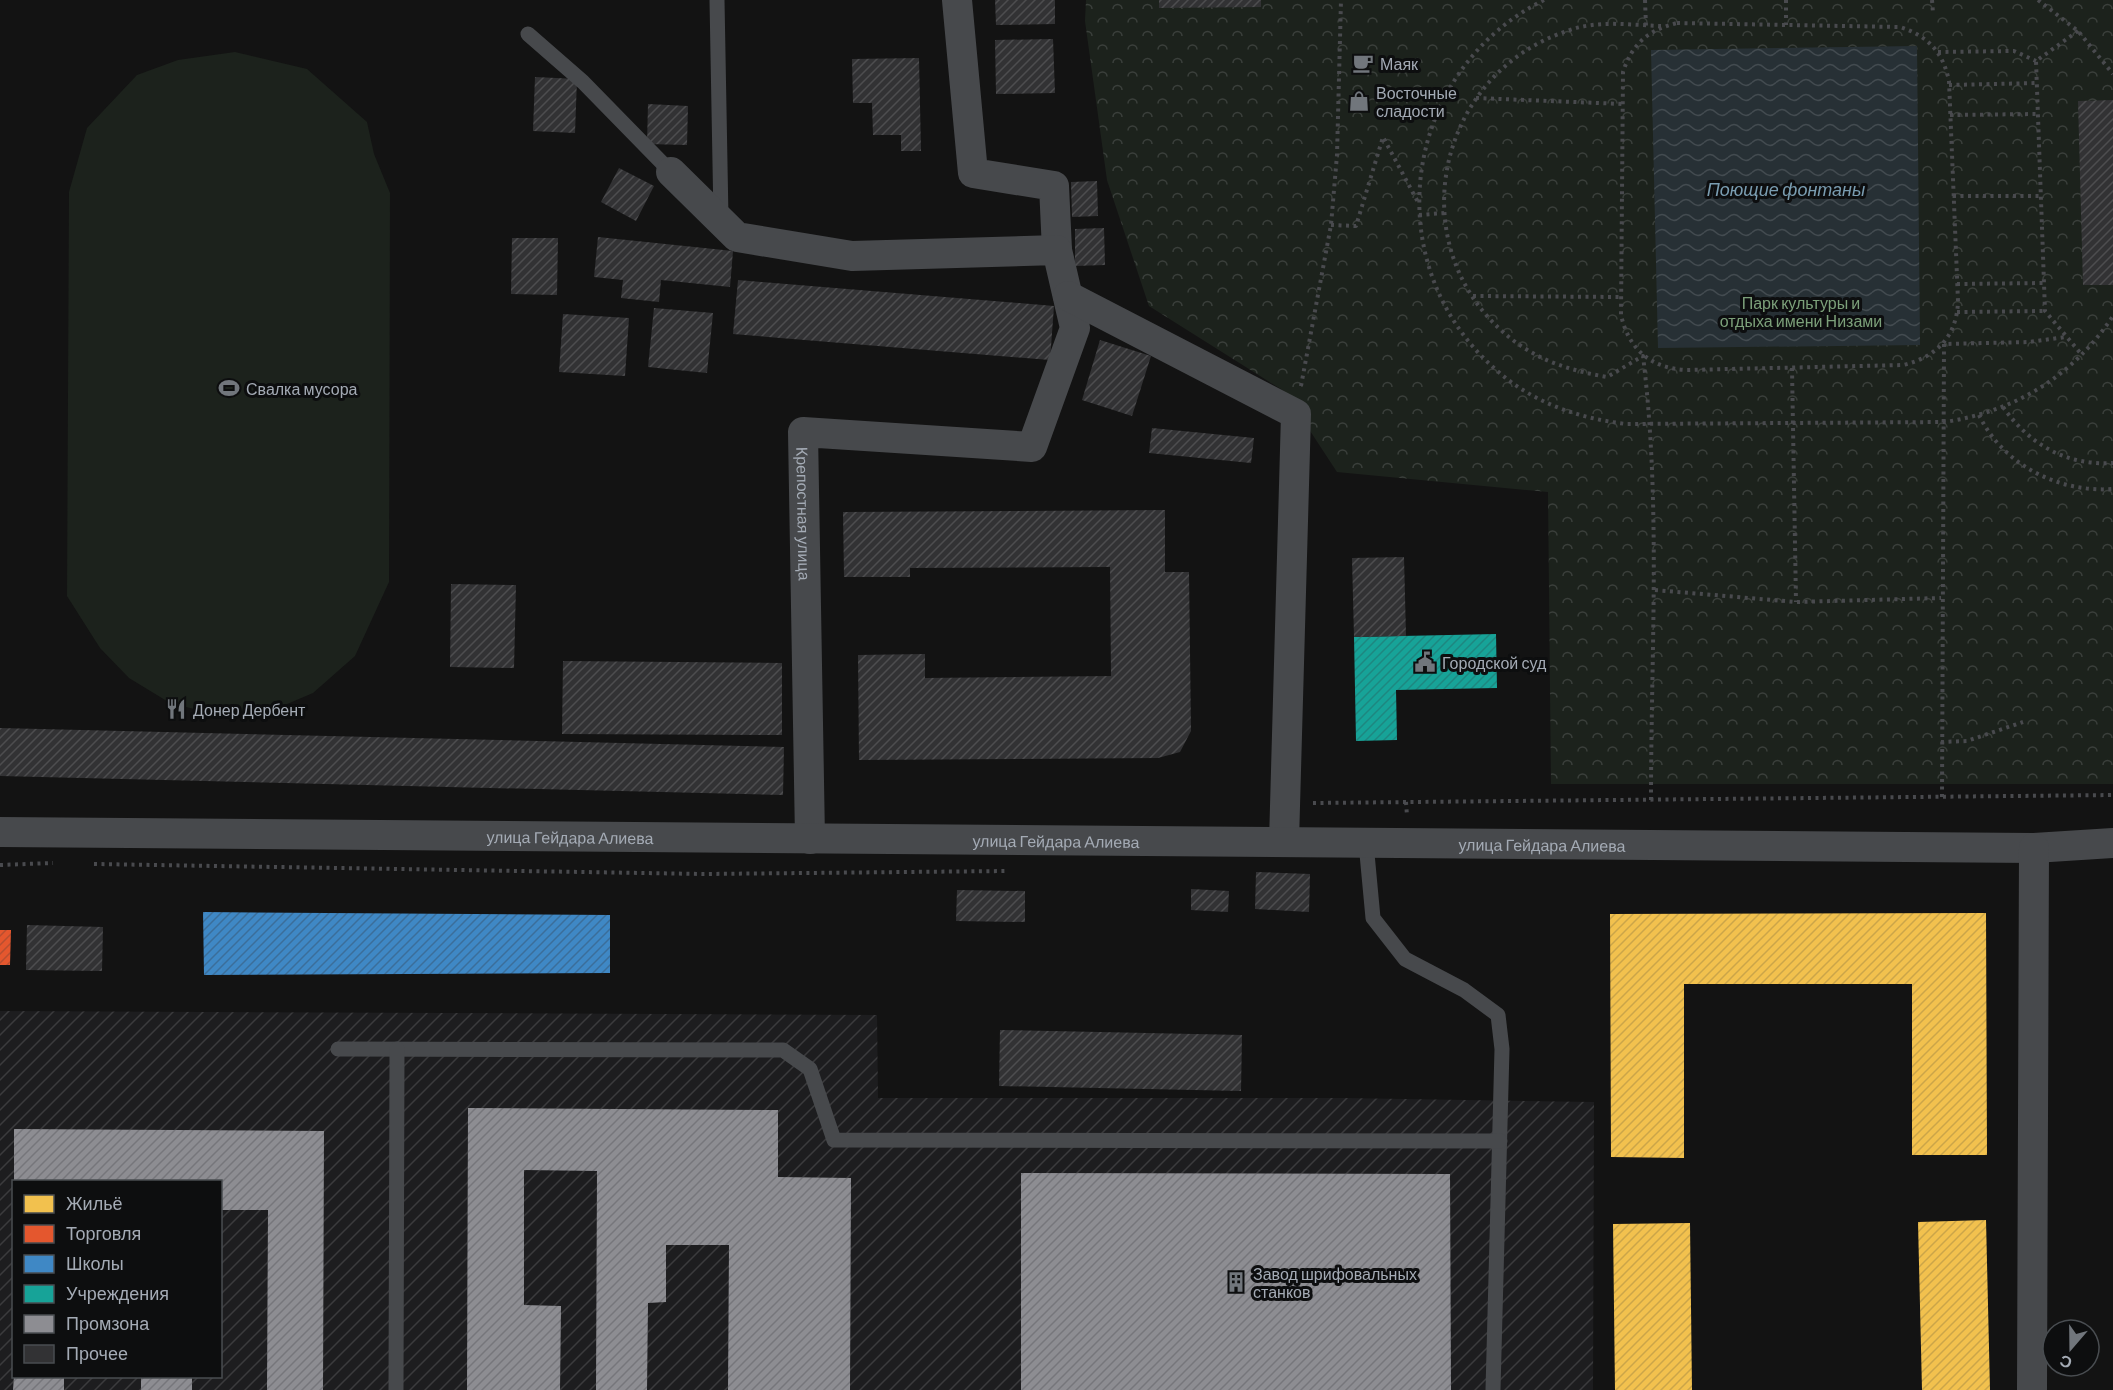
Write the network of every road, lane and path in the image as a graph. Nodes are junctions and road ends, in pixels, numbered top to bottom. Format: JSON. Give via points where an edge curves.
{"nodes":[{"id":1,"x":717,"y":0,"type":"edge"},
{"id":2,"x":957,"y":0,"type":"edge"},
{"id":3,"x":1341,"y":0,"type":"edge"},
{"id":4,"x":1544,"y":0,"type":"edge"},
{"id":5,"x":1645,"y":0,"type":"edge"},
{"id":6,"x":1786,"y":0,"type":"edge"},
{"id":7,"x":1932,"y":0,"type":"edge"},
{"id":8,"x":2038,"y":0,"type":"edge"},
{"id":9,"x":1932,"y":13,"type":"dead end"},
{"id":10,"x":1786,"y":25,"type":"junction"},
{"id":11,"x":1646,"y":26,"type":"junction"},
{"id":12,"x":1661,"y":27,"type":"junction"},
{"id":13,"x":2078,"y":31,"type":"junction"},
{"id":14,"x":528,"y":34,"type":"dead end"},
{"id":15,"x":1938,"y":52,"type":"junction"},
{"id":16,"x":2036,"y":61,"type":"junction"},
{"id":17,"x":2113,"y":74,"type":"edge"},
{"id":18,"x":2037,"y":83,"type":"junction"},
{"id":19,"x":1949,"y":85,"type":"junction"},
{"id":20,"x":1475,"y":98,"type":"junction"},
{"id":21,"x":1623,"y":104,"type":"junction"},
{"id":22,"x":2038,"y":114,"type":"junction"},
{"id":23,"x":1950,"y":115,"type":"junction"},
{"id":24,"x":671,"y":172,"type":"joint"},
{"id":25,"x":2041,"y":195,"type":"junction"},
{"id":26,"x":1953,"y":196,"type":"junction"},
{"id":27,"x":1419,"y":205,"type":"junction"},
{"id":28,"x":1444,"y":213,"type":"junction"},
{"id":29,"x":1419,"y":215,"type":"junction"},
{"id":30,"x":721,"y":221,"type":"junction"},
{"id":31,"x":1331,"y":225,"type":"junction"},
{"id":32,"x":1057,"y":250,"type":"junction"},
{"id":33,"x":2044,"y":282,"type":"junction"},
{"id":34,"x":1957,"y":284,"type":"junction"},
{"id":35,"x":1068,"y":296,"type":"junction"},
{"id":36,"x":1473,"y":296,"type":"junction"},
{"id":37,"x":1622,"y":297,"type":"junction"},
{"id":38,"x":2045,"y":311,"type":"junction"},
{"id":39,"x":1957,"y":312,"type":"junction"},
{"id":40,"x":2113,"y":316,"type":"edge"},
{"id":41,"x":2066,"y":337,"type":"junction"},
{"id":42,"x":1944,"y":344,"type":"junction"},
{"id":43,"x":2082,"y":355,"type":"junction"},
{"id":44,"x":1643,"y":356,"type":"junction"},
{"id":45,"x":1792,"y":368,"type":"junction"},
{"id":46,"x":2003,"y":407,"type":"junction"},
{"id":47,"x":1296,"y":414,"type":"junction"},
{"id":48,"x":1979,"y":416,"type":"junction"},
{"id":49,"x":1945,"y":422,"type":"junction"},
{"id":50,"x":1651,"y":424,"type":"junction"},
{"id":51,"x":1793,"y":425,"type":"junction"},
{"id":52,"x":2113,"y":463,"type":"edge"},
{"id":53,"x":2113,"y":489,"type":"edge"},
{"id":54,"x":1655,"y":590,"type":"junction"},
{"id":55,"x":1941,"y":598,"type":"junction"},
{"id":56,"x":1796,"y":602,"type":"junction"},
{"id":57,"x":2023,"y":722,"type":"dead end"},
{"id":58,"x":1941,"y":742,"type":"junction"},
{"id":59,"x":2113,"y":795,"type":"edge"},
{"id":60,"x":1942,"y":797,"type":"junction"},
{"id":61,"x":1651,"y":800,"type":"junction"},
{"id":62,"x":1286,"y":804,"type":"junction"},
{"id":63,"x":0,"y":832,"type":"edge"},
{"id":64,"x":810,"y":838,"type":"junction"},
{"id":65,"x":1284,"y":842,"type":"junction"},
{"id":66,"x":1366,"y":843,"type":"junction"},
{"id":67,"x":2113,"y":843,"type":"edge"},
{"id":68,"x":2034,"y":848,"type":"junction"},
{"id":69,"x":338,"y":1049,"type":"dead end"},
{"id":70,"x":397,"y":1049,"type":"junction"},
{"id":71,"x":1500,"y":1141,"type":"junction"},
{"id":72,"x":396,"y":1390,"type":"edge"},
{"id":73,"x":1493,"y":1390,"type":"edge"},
{"id":74,"x":2032,"y":1390,"type":"edge"}],
"edges":[{"from":1,"to":30,"type":"lane"},
{"from":2,"to":32,"type":"street","name":"Крепостная улица","via":[[973,173],[1054,186]]},
{"from":3,"to":31,"type":"path"},
{"from":4,"to":27,"type":"path","via":[[1503,25],[1480,46],[1444,96],[1423,154]]},
{"from":5,"to":11,"type":"path"},
{"from":6,"to":10,"type":"path"},
{"from":7,"to":9,"type":"path"},
{"from":8,"to":13,"type":"path"},
{"from":10,"to":12,"type":"path","via":[[1677,23]]},
{"from":10,"to":15,"type":"path","via":[[1900,27],[1928,40]]},
{"from":11,"to":12,"type":"path"},
{"from":11,"to":20,"type":"path","via":[[1599,24],[1547,39],[1502,68]]},
{"from":12,"to":21,"type":"path","via":[[1648,34],[1628,57],[1623,72]]},
{"from":13,"to":16,"type":"path"},
{"from":13,"to":17,"type":"path"},
{"from":14,"to":24,"type":"lane","via":[[584,82]]},
{"from":15,"to":16,"type":"path","via":[[2014,51]]},
{"from":15,"to":19,"type":"path","via":[[1946,66]]},
{"from":16,"to":18,"type":"path"},
{"from":18,"to":19,"type":"path"},
{"from":18,"to":22,"type":"path"},
{"from":19,"to":23,"type":"path"},
{"from":20,"to":21,"type":"path"},
{"from":20,"to":28,"type":"path","via":[[1456,134],[1448,160]]},
{"from":21,"to":37,"type":"path"},
{"from":22,"to":23,"type":"path"},
{"from":22,"to":25,"type":"path"},
{"from":23,"to":26,"type":"path"},
{"from":24,"to":30,"type":"street"},
{"from":25,"to":26,"type":"path"},
{"from":25,"to":33,"type":"path"},
{"from":26,"to":34,"type":"path"},
{"from":27,"to":29,"type":"path"},
{"from":27,"to":31,"type":"path","via":[[1383,137],[1356,226]]},
{"from":28,"to":29,"type":"path"},
{"from":28,"to":36,"type":"path","via":[[1455,262]]},
{"from":29,"to":50,"type":"path","via":[[1430,272],[1441,299],[1474,347],[1494,368],[1517,386],[1569,412],[1597,420]]},
{"from":30,"to":32,"type":"street","via":[[738,237],[852,256]]},
{"from":31,"to":47,"type":"path"},
{"from":32,"to":35,"type":"street","name":"Крепостная улица"},
{"from":33,"to":34,"type":"path"},
{"from":33,"to":38,"type":"path"},
{"from":34,"to":39,"type":"path"},
{"from":35,"to":47,"type":"street"},
{"from":35,"to":64,"type":"street","name":"Крепостная улица","via":[[1075,328],[1032,447],[803,432]]},
{"from":36,"to":37,"type":"path"},
{"from":36,"to":44,"type":"path","via":[[1514,341],[1558,365],[1607,377]]},
{"from":37,"to":44,"type":"path","via":[[1625,330]]},
{"from":38,"to":39,"type":"path"},
{"from":38,"to":41,"type":"path"},
{"from":39,"to":42,"type":"path"},
{"from":40,"to":43,"type":"path"},
{"from":41,"to":42,"type":"path"},
{"from":41,"to":43,"type":"path"},
{"from":42,"to":45,"type":"path","via":[[1925,358],[1903,365]]},
{"from":42,"to":49,"type":"path"},
{"from":43,"to":46,"type":"path","via":[[2045,385]]},
{"from":44,"to":45,"type":"path","via":[[1671,369]]},
{"from":44,"to":50,"type":"path"},
{"from":45,"to":51,"type":"path"},
{"from":46,"to":48,"type":"path"},
{"from":46,"to":52,"type":"path","via":[[2019,429],[2038,445],[2074,459]]},
{"from":47,"to":62,"type":"street"},
{"from":48,"to":49,"type":"path"},
{"from":48,"to":53,"type":"path","via":[[1986,430],[2015,461],[2051,480],[2088,491]]},
{"from":49,"to":51,"type":"path"},
{"from":49,"to":55,"type":"path"},
{"from":50,"to":51,"type":"path"},
{"from":50,"to":54,"type":"path"},
{"from":51,"to":56,"type":"path"},
{"from":54,"to":56,"type":"path"},
{"from":54,"to":61,"type":"path"},
{"from":55,"to":56,"type":"path"},
{"from":55,"to":58,"type":"path"},
{"from":57,"to":58,"type":"path","via":[[1967,741]]},
{"from":58,"to":60,"type":"path"},
{"from":59,"to":60,"type":"path"},
{"from":60,"to":61,"type":"path"},
{"from":61,"to":62,"type":"path"},
{"from":62,"to":65,"type":"street"},
{"from":63,"to":64,"type":"street","name":"улица Гейдара Алиева"},
{"from":64,"to":65,"type":"street","name":"улица Гейдара Алиева"},
{"from":65,"to":66,"type":"street","name":"улица Гейдара Алиева"},
{"from":66,"to":68,"type":"street","name":"улица Гейдара Алиева"},
{"from":66,"to":71,"type":"lane","via":[[1373,918],[1405,959],[1464,990],[1498,1015],[1502,1049]]},
{"from":67,"to":68,"type":"street","name":"улица Гейдара Алиева"},
{"from":68,"to":74,"type":"street"},
{"from":69,"to":70,"type":"lane"},
{"from":70,"to":71,"type":"lane","via":[[783,1050],[810,1069],[834,1140]]},
{"from":70,"to":72,"type":"lane"},
{"from":71,"to":73,"type":"lane"}]}
